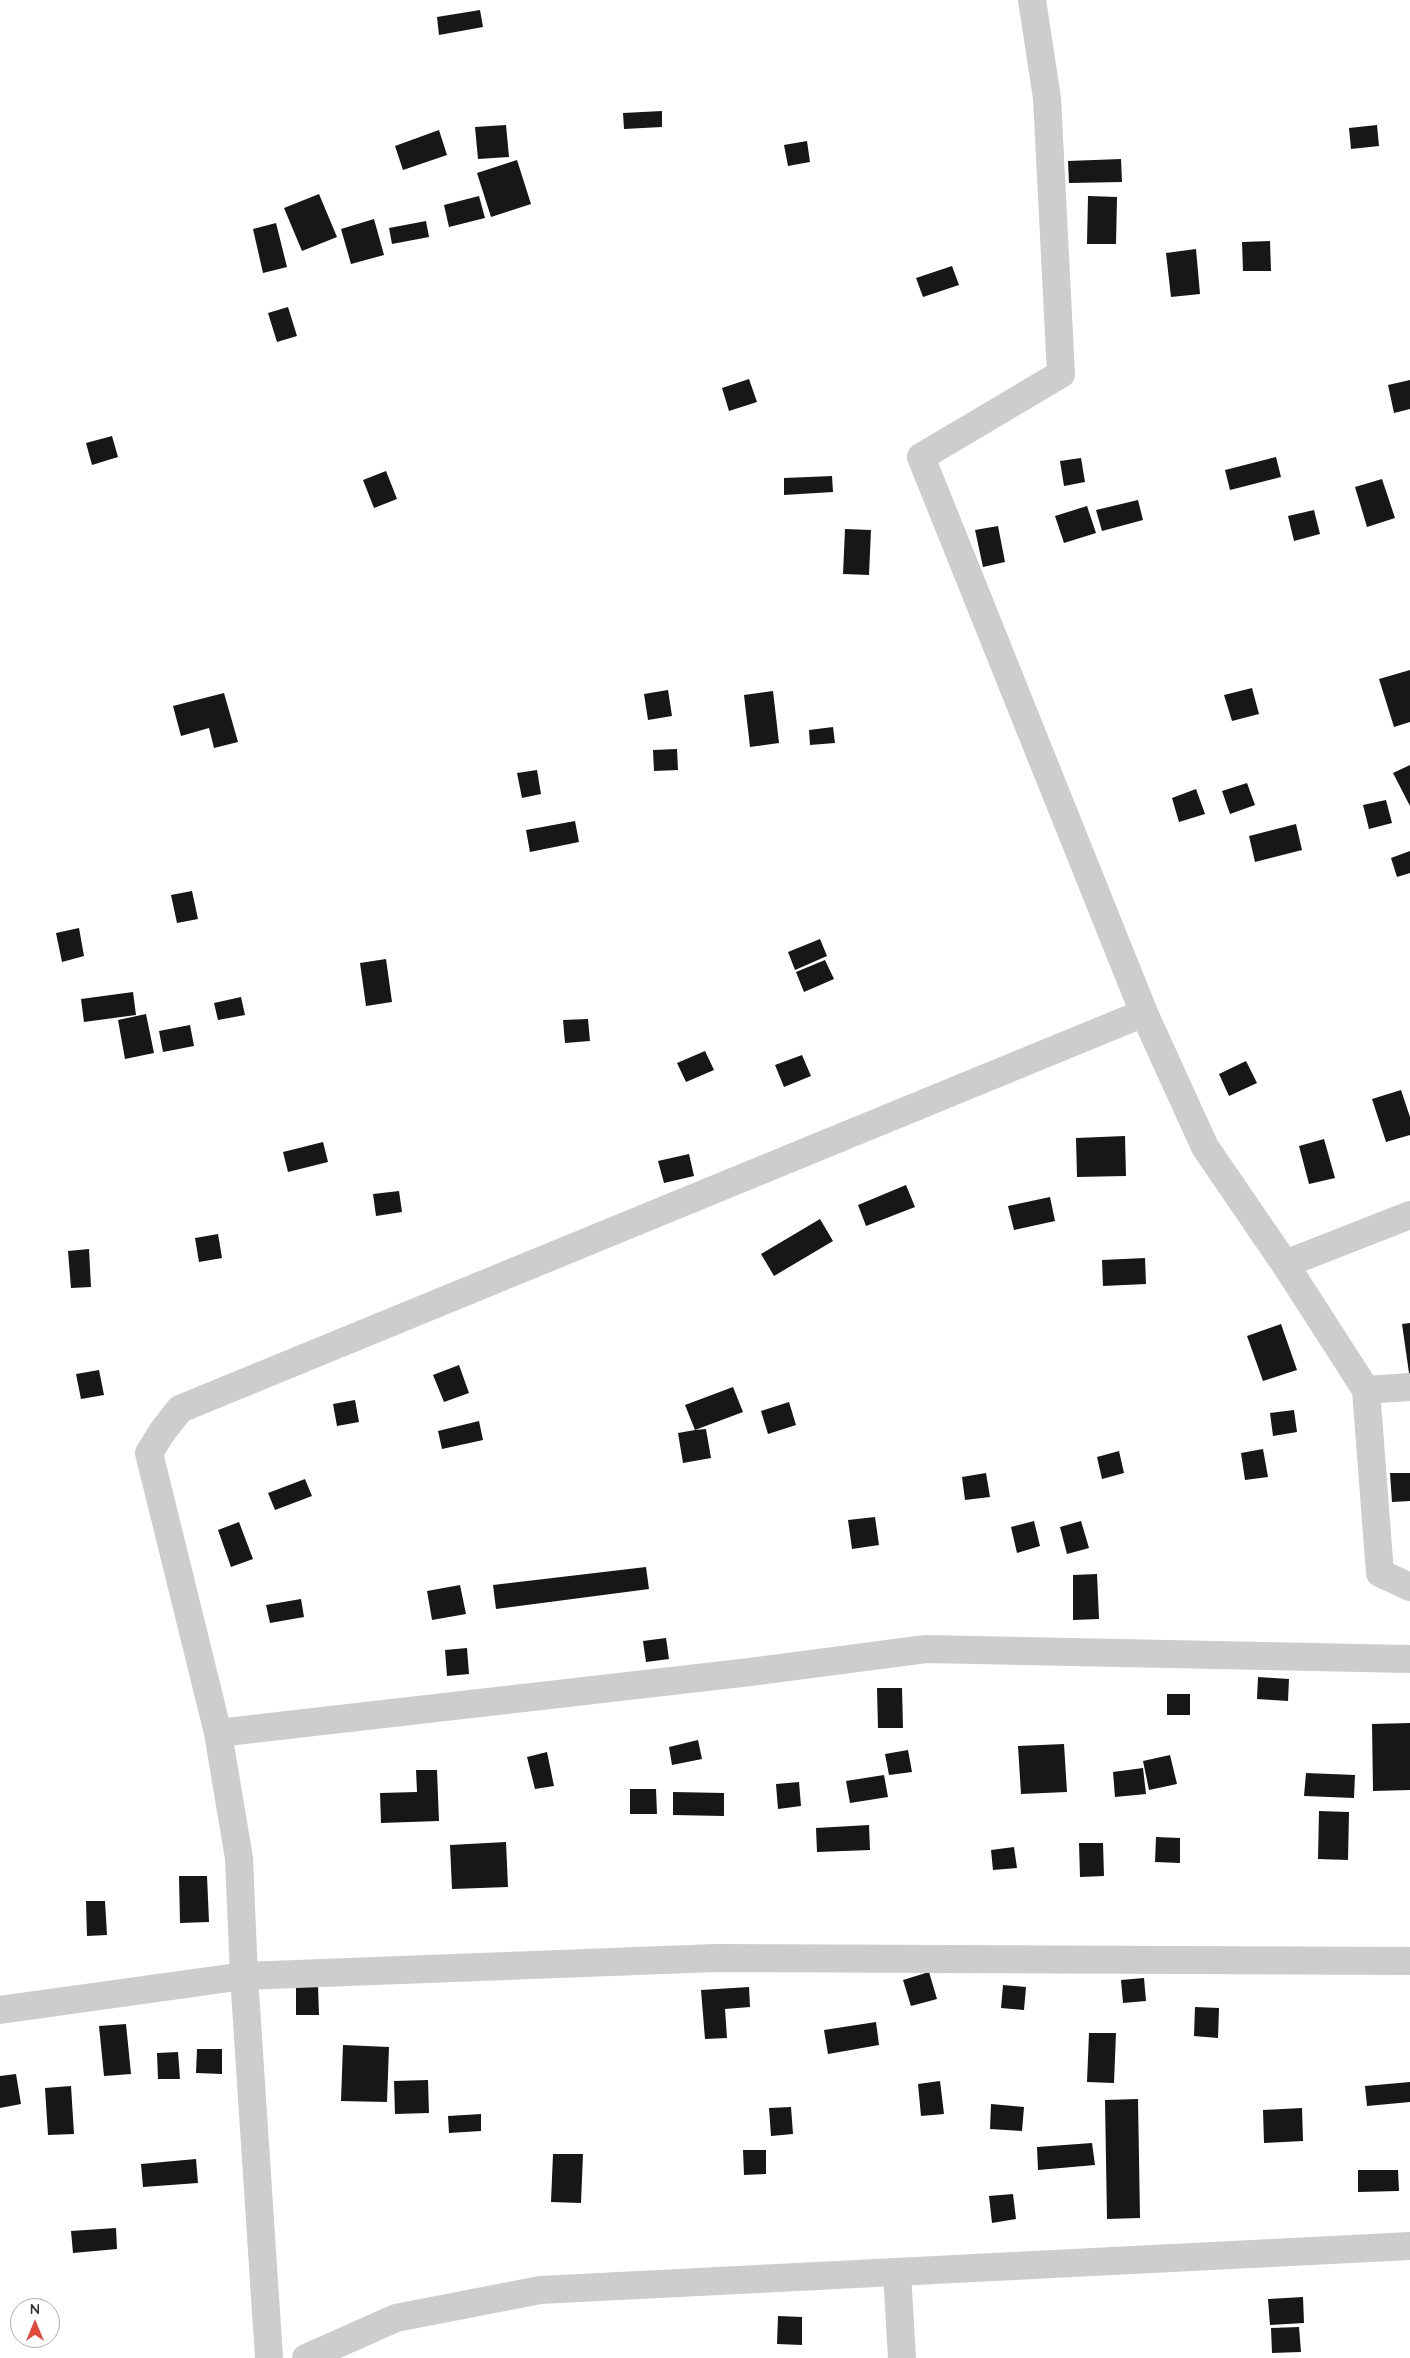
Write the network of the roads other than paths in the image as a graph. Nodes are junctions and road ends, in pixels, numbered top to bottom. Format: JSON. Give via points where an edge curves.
{"nodes":[{"id":1,"x":1032,"y":0,"type":"edge"},
{"id":2,"x":1144,"y":1013,"type":"junction"},
{"id":3,"x":1410,"y":1215,"type":"edge"},
{"id":4,"x":1285,"y":1264,"type":"junction"},
{"id":5,"x":1410,"y":1387,"type":"edge"},
{"id":6,"x":1366,"y":1390,"type":"junction"},
{"id":7,"x":1410,"y":1587,"type":"edge"},
{"id":8,"x":1410,"y":1659,"type":"edge"},
{"id":9,"x":218,"y":1733,"type":"junction"},
{"id":10,"x":1410,"y":1961,"type":"edge"},
{"id":11,"x":244,"y":1976,"type":"junction"},
{"id":12,"x":0,"y":2010,"type":"edge"},
{"id":13,"x":1410,"y":2246,"type":"edge"},
{"id":14,"x":897,"y":2272,"type":"junction"},
{"id":15,"x":268,"y":2358,"type":"edge"},
{"id":16,"x":306,"y":2358,"type":"edge"},
{"id":17,"x":902,"y":2358,"type":"edge"}],
"edges":[{"from":1,"to":2,"type":"street","via":[[1047,98],[1061,374],[921,457]]},
{"from":2,"to":4,"type":"street","via":[[1204,1147]]},
{"from":2,"to":9,"type":"street","via":[[180,1410],[149,1453]]},
{"from":3,"to":4,"type":"street"},
{"from":4,"to":6,"type":"street"},
{"from":5,"to":6,"type":"street"},
{"from":6,"to":7,"type":"street","via":[[1380,1573]]},
{"from":8,"to":9,"type":"street","via":[[926,1649]]},
{"from":9,"to":11,"type":"street","via":[[239,1858]]},
{"from":10,"to":11,"type":"street","via":[[716,1958]]},
{"from":11,"to":12,"type":"street"},
{"from":11,"to":15,"type":"street"},
{"from":13,"to":14,"type":"street"},
{"from":14,"to":16,"type":"street","via":[[540,2290],[396,2318]]},
{"from":14,"to":17,"type":"street"}]}
